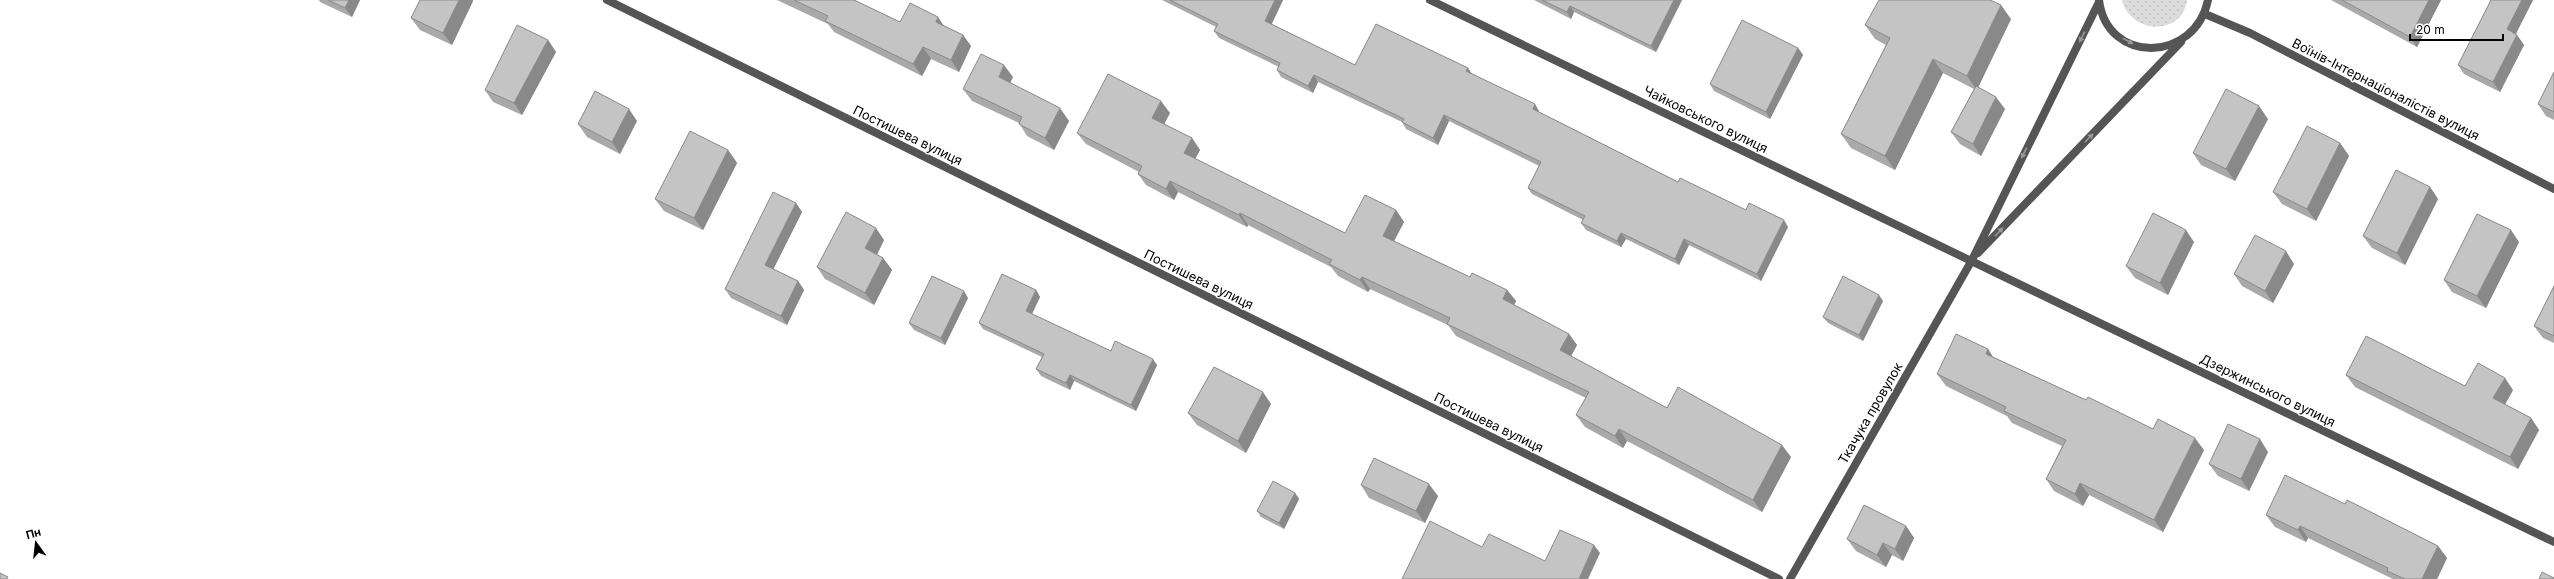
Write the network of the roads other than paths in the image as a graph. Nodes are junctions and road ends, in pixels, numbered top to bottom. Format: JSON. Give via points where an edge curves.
{"nodes":[{"id":1,"x":607,"y":0,"type":"edge"},
{"id":2,"x":1430,"y":0,"type":"edge"},
{"id":3,"x":2208,"y":0,"type":"edge"},
{"id":4,"x":2099,"y":1,"type":"edge"},
{"id":5,"x":2205,"y":14,"type":"junction"},
{"id":6,"x":2181,"y":42,"type":"junction"},
{"id":7,"x":2554,"y":189,"type":"edge"},
{"id":8,"x":1972,"y":260,"type":"junction"},
{"id":9,"x":2554,"y":542,"type":"edge"},
{"id":10,"x":1779,"y":579,"type":"edge"},
{"id":11,"x":1790,"y":579,"type":"edge"}],
"edges":[{"from":1,"to":10,"type":"street","name":"Постишева вулиця"},
{"from":2,"to":8,"type":"street","name":"Чайковського вулиця"},
{"from":3,"to":5,"type":"street"},
{"from":4,"to":6,"type":"street","one_way":true,"via":[[2105,19],[2115,33],[2130,44],[2146,49],[2164,48]]},
{"from":4,"to":8,"type":"street","one_way":true},
{"from":5,"to":6,"type":"street","via":[[2195,30]]},
{"from":5,"to":7,"type":"street","name":"Воїнів-Інтернаціоналістів вулиця","via":[[2250,32]]},
{"from":8,"to":6,"type":"street","one_way":true},
{"from":8,"to":9,"type":"street","name":"Дзержинського вулиця"},
{"from":8,"to":11,"type":"street","name":"Ткачука провулок"}]}
